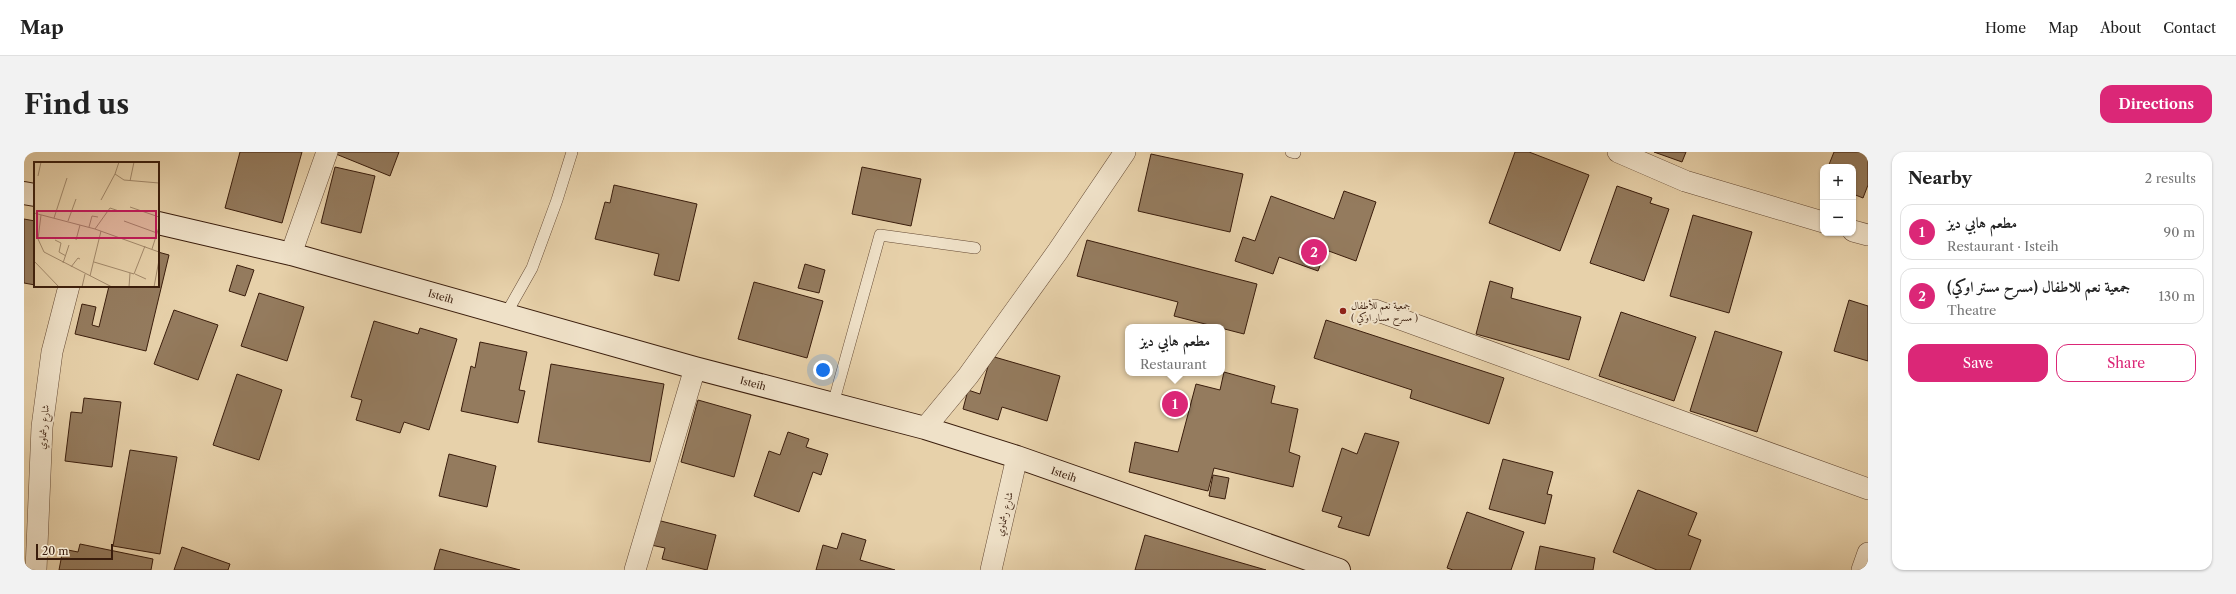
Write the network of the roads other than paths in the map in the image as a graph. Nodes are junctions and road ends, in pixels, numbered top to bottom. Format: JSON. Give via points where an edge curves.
{"nodes":[{"id":1,"x":327,"y":152,"type":"edge"},
{"id":2,"x":572,"y":152,"type":"edge"},
{"id":3,"x":1125,"y":152,"type":"edge"},
{"id":4,"x":1618,"y":152,"type":"edge"},
{"id":5,"x":24,"y":193,"type":"edge"},
{"id":6,"x":34,"y":195,"type":"edge"},
{"id":7,"x":1820,"y":221,"type":"edge"},
{"id":8,"x":159,"y":223,"type":"edge"},
{"id":9,"x":1856,"y":232,"type":"edge"},
{"id":10,"x":1868,"y":235,"type":"edge"},
{"id":11,"x":975,"y":248,"type":"dead end"},
{"id":12,"x":291,"y":254,"type":"junction"},
{"id":13,"x":68,"y":287,"type":"edge"},
{"id":14,"x":1375,"y":310,"type":"dead end"},
{"id":15,"x":506,"y":314,"type":"junction"},
{"id":16,"x":695,"y":368,"type":"junction"},
{"id":17,"x":833,"y":404,"type":"junction"},
{"id":18,"x":925,"y":428,"type":"junction"},
{"id":19,"x":1017,"y":458,"type":"junction"},
{"id":20,"x":1868,"y":489,"type":"edge"},
{"id":21,"x":1868,"y":553,"type":"edge"},
{"id":22,"x":36,"y":570,"type":"edge"},
{"id":23,"x":635,"y":570,"type":"edge"},
{"id":24,"x":991,"y":570,"type":"edge"},
{"id":25,"x":1339,"y":570,"type":"edge"},
{"id":26,"x":1862,"y":570,"type":"edge"}],
"edges":[{"from":1,"to":12,"type":"street"},
{"from":2,"to":15,"type":"lane","via":[[532,268]]},
{"from":3,"to":18,"type":"street","via":[[968,376]]},
{"from":4,"to":7,"type":"street","via":[[1685,181]]},
{"from":5,"to":6,"type":"street"},
{"from":8,"to":12,"type":"street","name":"Isteih"},
{"from":9,"to":10,"type":"street"},
{"from":11,"to":17,"type":"lane","via":[[880,236]]},
{"from":12,"to":15,"type":"street","name":"Isteih"},
{"from":13,"to":22,"type":"street","name":"شارع رشماوي","via":[[52,352],[42,427]]},
{"from":14,"to":20,"type":"street"},
{"from":15,"to":16,"type":"street","name":"Isteih"},
{"from":16,"to":17,"type":"street","name":"Isteih"},
{"from":16,"to":23,"type":"street"},
{"from":17,"to":18,"type":"street","name":"Isteih"},
{"from":18,"to":19,"type":"street","name":"Isteih"},
{"from":19,"to":24,"type":"street","name":"شارع رشماوي"},
{"from":19,"to":25,"type":"street","name":"Isteih"},
{"from":21,"to":26,"type":"street"}]}
